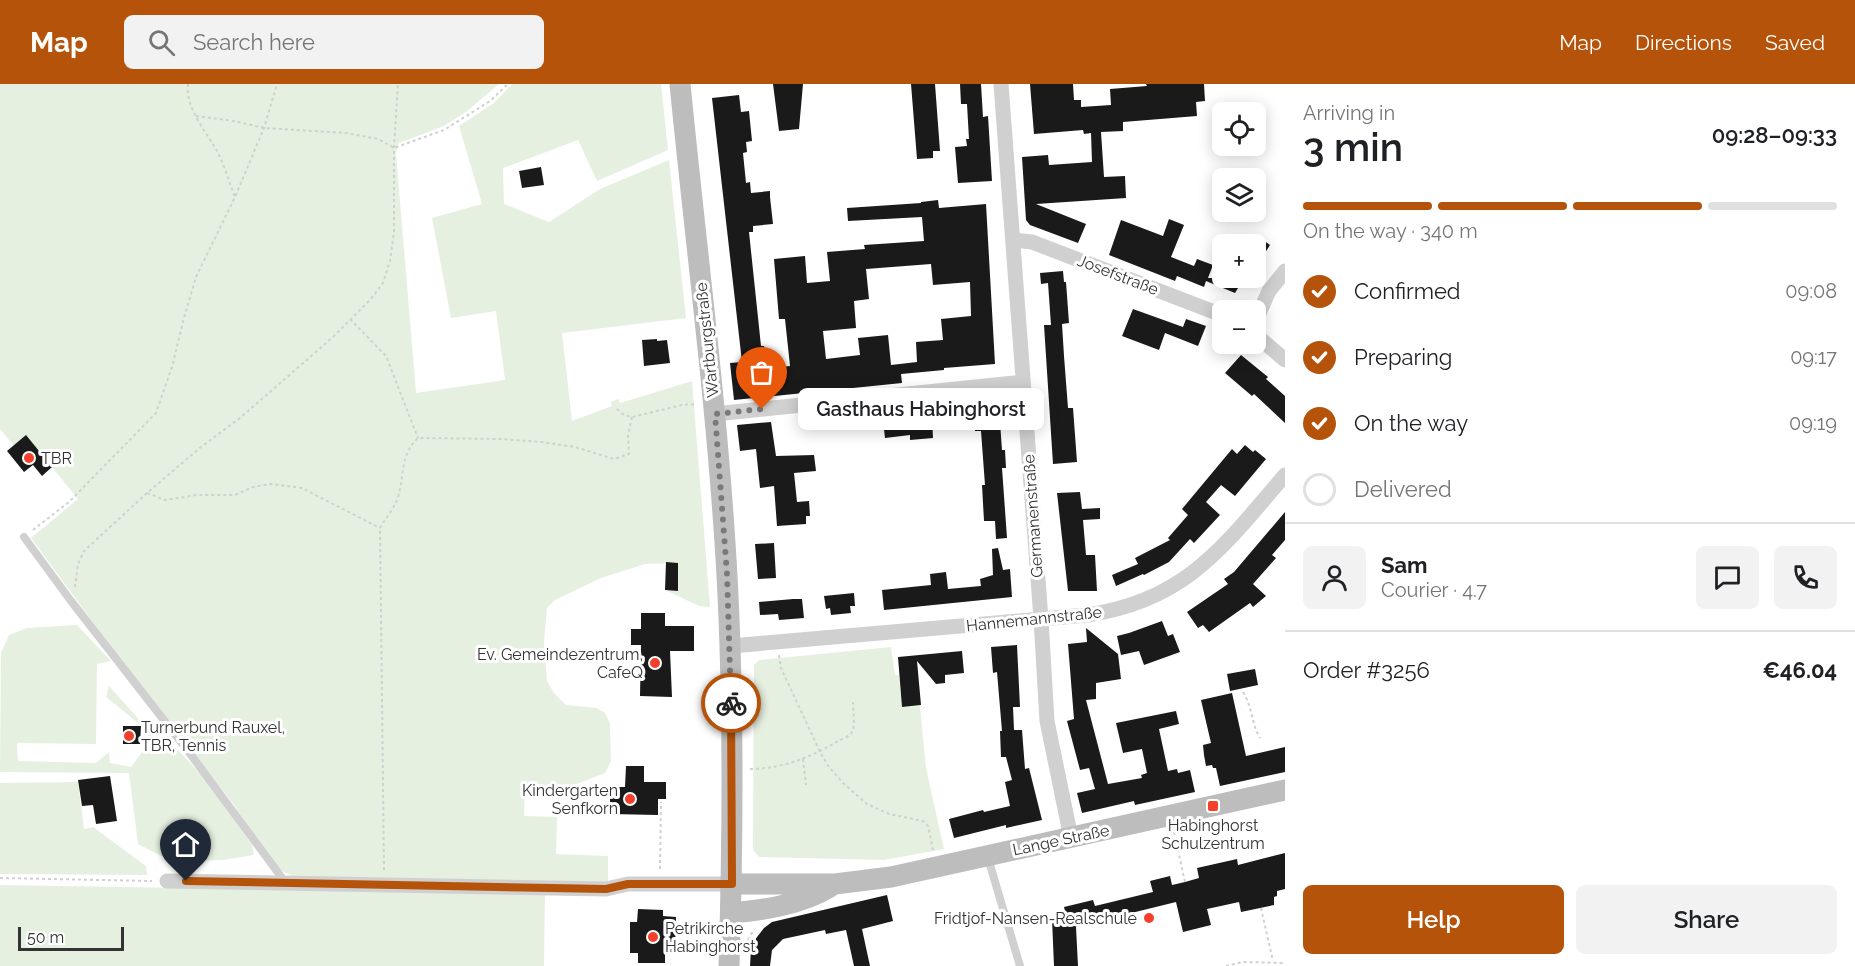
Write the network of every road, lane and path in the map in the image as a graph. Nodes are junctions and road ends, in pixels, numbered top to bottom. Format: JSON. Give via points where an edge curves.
{"nodes":[{"id":1,"x":188,"y":84,"type":"edge"},
{"id":2,"x":277,"y":84,"type":"edge"},
{"id":3,"x":398,"y":84,"type":"edge"},
{"id":4,"x":508,"y":84,"type":"edge"},
{"id":5,"x":680,"y":84,"type":"edge"},
{"id":6,"x":1001,"y":84,"type":"edge"},
{"id":7,"x":196,"y":116,"type":"junction"},
{"id":8,"x":264,"y":128,"type":"junction"},
{"id":9,"x":393,"y":148,"type":"junction"},
{"id":10,"x":234,"y":197,"type":"junction"},
{"id":11,"x":1013,"y":240,"type":"junction"},
{"id":12,"x":1285,"y":271,"type":"edge"},
{"id":13,"x":1265,"y":300,"type":"edge"},
{"id":14,"x":1212,"y":311,"type":"edge"},
{"id":15,"x":350,"y":319,"type":"junction"},
{"id":16,"x":1266,"y":344,"type":"edge"},
{"id":17,"x":1285,"y":360,"type":"edge"},
{"id":18,"x":1023,"y":382,"type":"junction"},
{"id":19,"x":714,"y":408,"type":"junction"},
{"id":20,"x":616,"y":409,"type":"dead end"},
{"id":21,"x":632,"y":417,"type":"junction"},
{"id":22,"x":418,"y":438,"type":"junction"},
{"id":23,"x":1285,"y":474,"type":"edge"},
{"id":24,"x":147,"y":493,"type":"junction"},
{"id":25,"x":380,"y":528,"type":"junction"},
{"id":26,"x":24,"y":537,"type":"joint"},
{"id":27,"x":71,"y":601,"type":"junction"},
{"id":28,"x":1041,"y":619,"type":"junction"},
{"id":29,"x":777,"y":643,"type":"junction"},
{"id":30,"x":730,"y":646,"type":"junction"},
{"id":31,"x":1243,"y":692,"type":"dead end"},
{"id":32,"x":853,"y":702,"type":"dead end"},
{"id":33,"x":1260,"y":738,"type":"dead end"},
{"id":34,"x":820,"y":752,"type":"junction"},
{"id":35,"x":803,"y":759,"type":"junction"},
{"id":36,"x":731,"y":770,"type":"junction"},
{"id":37,"x":806,"y":785,"type":"dead end"},
{"id":38,"x":1285,"y":790,"type":"edge"},
{"id":39,"x":661,"y":802,"type":"dead end"},
{"id":40,"x":1170,"y":816,"type":"junction"},
{"id":41,"x":1071,"y":838,"type":"junction"},
{"id":42,"x":988,"y":856,"type":"junction"},
{"id":43,"x":937,"y":868,"type":"junction"},
{"id":44,"x":0,"y":878,"type":"edge"},
{"id":45,"x":167,"y":881,"type":"joint"},
{"id":46,"x":285,"y":882,"type":"junction"},
{"id":47,"x":1185,"y":882,"type":"dead end"},
{"id":48,"x":659,"y":884,"type":"junction"},
{"id":49,"x":732,"y":884,"type":"junction"},
{"id":50,"x":835,"y":884,"type":"junction"},
{"id":51,"x":384,"y":885,"type":"junction"},
{"id":52,"x":1261,"y":908,"type":"dead end"},
{"id":53,"x":731,"y":913,"type":"junction"},
{"id":54,"x":1274,"y":962,"type":"junction"},
{"id":55,"x":1285,"y":963,"type":"edge"},
{"id":56,"x":729,"y":966,"type":"edge"},
{"id":57,"x":1020,"y":966,"type":"edge"},
{"id":58,"x":1226,"y":966,"type":"edge"}],
"edges":[{"from":1,"to":7,"type":"path"},
{"from":2,"to":8,"type":"path"},
{"from":3,"to":9,"type":"path"},
{"from":4,"to":9,"type":"path","via":[[490,101],[444,130]]},
{"from":5,"to":19,"type":"main road","name":"Wartburgstraße"},
{"from":6,"to":11,"type":"street","name":"Germanenstraße"},
{"from":7,"to":8,"type":"path"},
{"from":7,"to":10,"type":"path","via":[[218,153]]},
{"from":8,"to":9,"type":"path","via":[[346,133],[378,139]]},
{"from":8,"to":10,"type":"path"},
{"from":9,"to":15,"type":"path","via":[[395,218],[390,261],[383,283]]},
{"from":10,"to":26,"type":"path","via":[[196,277],[156,413],[69,502]]},
{"from":11,"to":14,"type":"street","name":"Josefstraße","via":[[1032,242]]},
{"from":11,"to":18,"type":"street","name":"Germanenstraße"},
{"from":12,"to":13,"type":"street"},
{"from":15,"to":22,"type":"path","via":[[386,356]]},
{"from":15,"to":24,"type":"path","via":[[240,418]]},
{"from":16,"to":17,"type":"street"},
{"from":18,"to":19,"type":"street"},
{"from":18,"to":28,"type":"street","name":"Germanenstraße"},
{"from":19,"to":21,"type":"path","via":[[682,405]]},
{"from":19,"to":30,"type":"main road","name":"Wartburgstraße"},
{"from":20,"to":21,"type":"path"},
{"from":21,"to":22,"type":"path","via":[[629,454],[614,459],[541,442]]},
{"from":22,"to":25,"type":"path","via":[[408,447],[396,503]]},
{"from":23,"to":28,"type":"street","name":"Hannemannstraße","via":[[1214,557],[1179,583],[1150,599],[1108,612]]},
{"from":24,"to":25,"type":"path","via":[[165,500],[235,495],[271,484],[302,488]]},
{"from":24,"to":27,"type":"path","via":[[84,551]]},
{"from":25,"to":51,"type":"path"},
{"from":26,"to":27,"type":"lane"},
{"from":27,"to":46,"type":"lane"},
{"from":28,"to":29,"type":"street","name":"Hannemannstraße"},
{"from":28,"to":41,"type":"street","name":"Germanenstraße","via":[[1047,721]]},
{"from":29,"to":30,"type":"street","name":"Hannemannstraße"},
{"from":29,"to":34,"type":"path","via":[[781,668]]},
{"from":30,"to":36,"type":"main road","name":"Wartburgstraße"},
{"from":31,"to":33,"type":"path"},
{"from":32,"to":34,"type":"path","via":[[853,730]]},
{"from":34,"to":35,"type":"path"},
{"from":34,"to":43,"type":"path","via":[[843,783],[867,804],[889,814],[923,821],[928,826]]},
{"from":35,"to":36,"type":"path","via":[[759,769]]},
{"from":35,"to":37,"type":"path"},
{"from":36,"to":49,"type":"main road","name":"Wartburgstraße"},
{"from":38,"to":40,"type":"main road","name":"Lange Straße"},
{"from":39,"to":48,"type":"path"},
{"from":40,"to":41,"type":"main road","name":"Lange Straße"},
{"from":40,"to":47,"type":"path"},
{"from":41,"to":42,"type":"main road","name":"Lange Straße"},
{"from":42,"to":43,"type":"main road","name":"Lange Straße"},
{"from":42,"to":57,"type":"lane"},
{"from":43,"to":50,"type":"main road","name":"Lange Straße"},
{"from":44,"to":45,"type":"path"},
{"from":45,"to":46,"type":"street"},
{"from":46,"to":51,"type":"street"},
{"from":48,"to":49,"type":"street"},
{"from":48,"to":51,"type":"street","via":[[606,889]]},
{"from":49,"to":50,"type":"main road","name":"Lange Straße"},
{"from":49,"to":53,"type":"main road","name":"Wartburgstraße"},
{"from":50,"to":53,"type":"main road","name":"Lange Straße","via":[[816,895],[782,905]]},
{"from":52,"to":54,"type":"path"},
{"from":53,"to":56,"type":"main road","name":"Wartburgstraße"},
{"from":54,"to":55,"type":"path"},
{"from":54,"to":58,"type":"path"}]}
